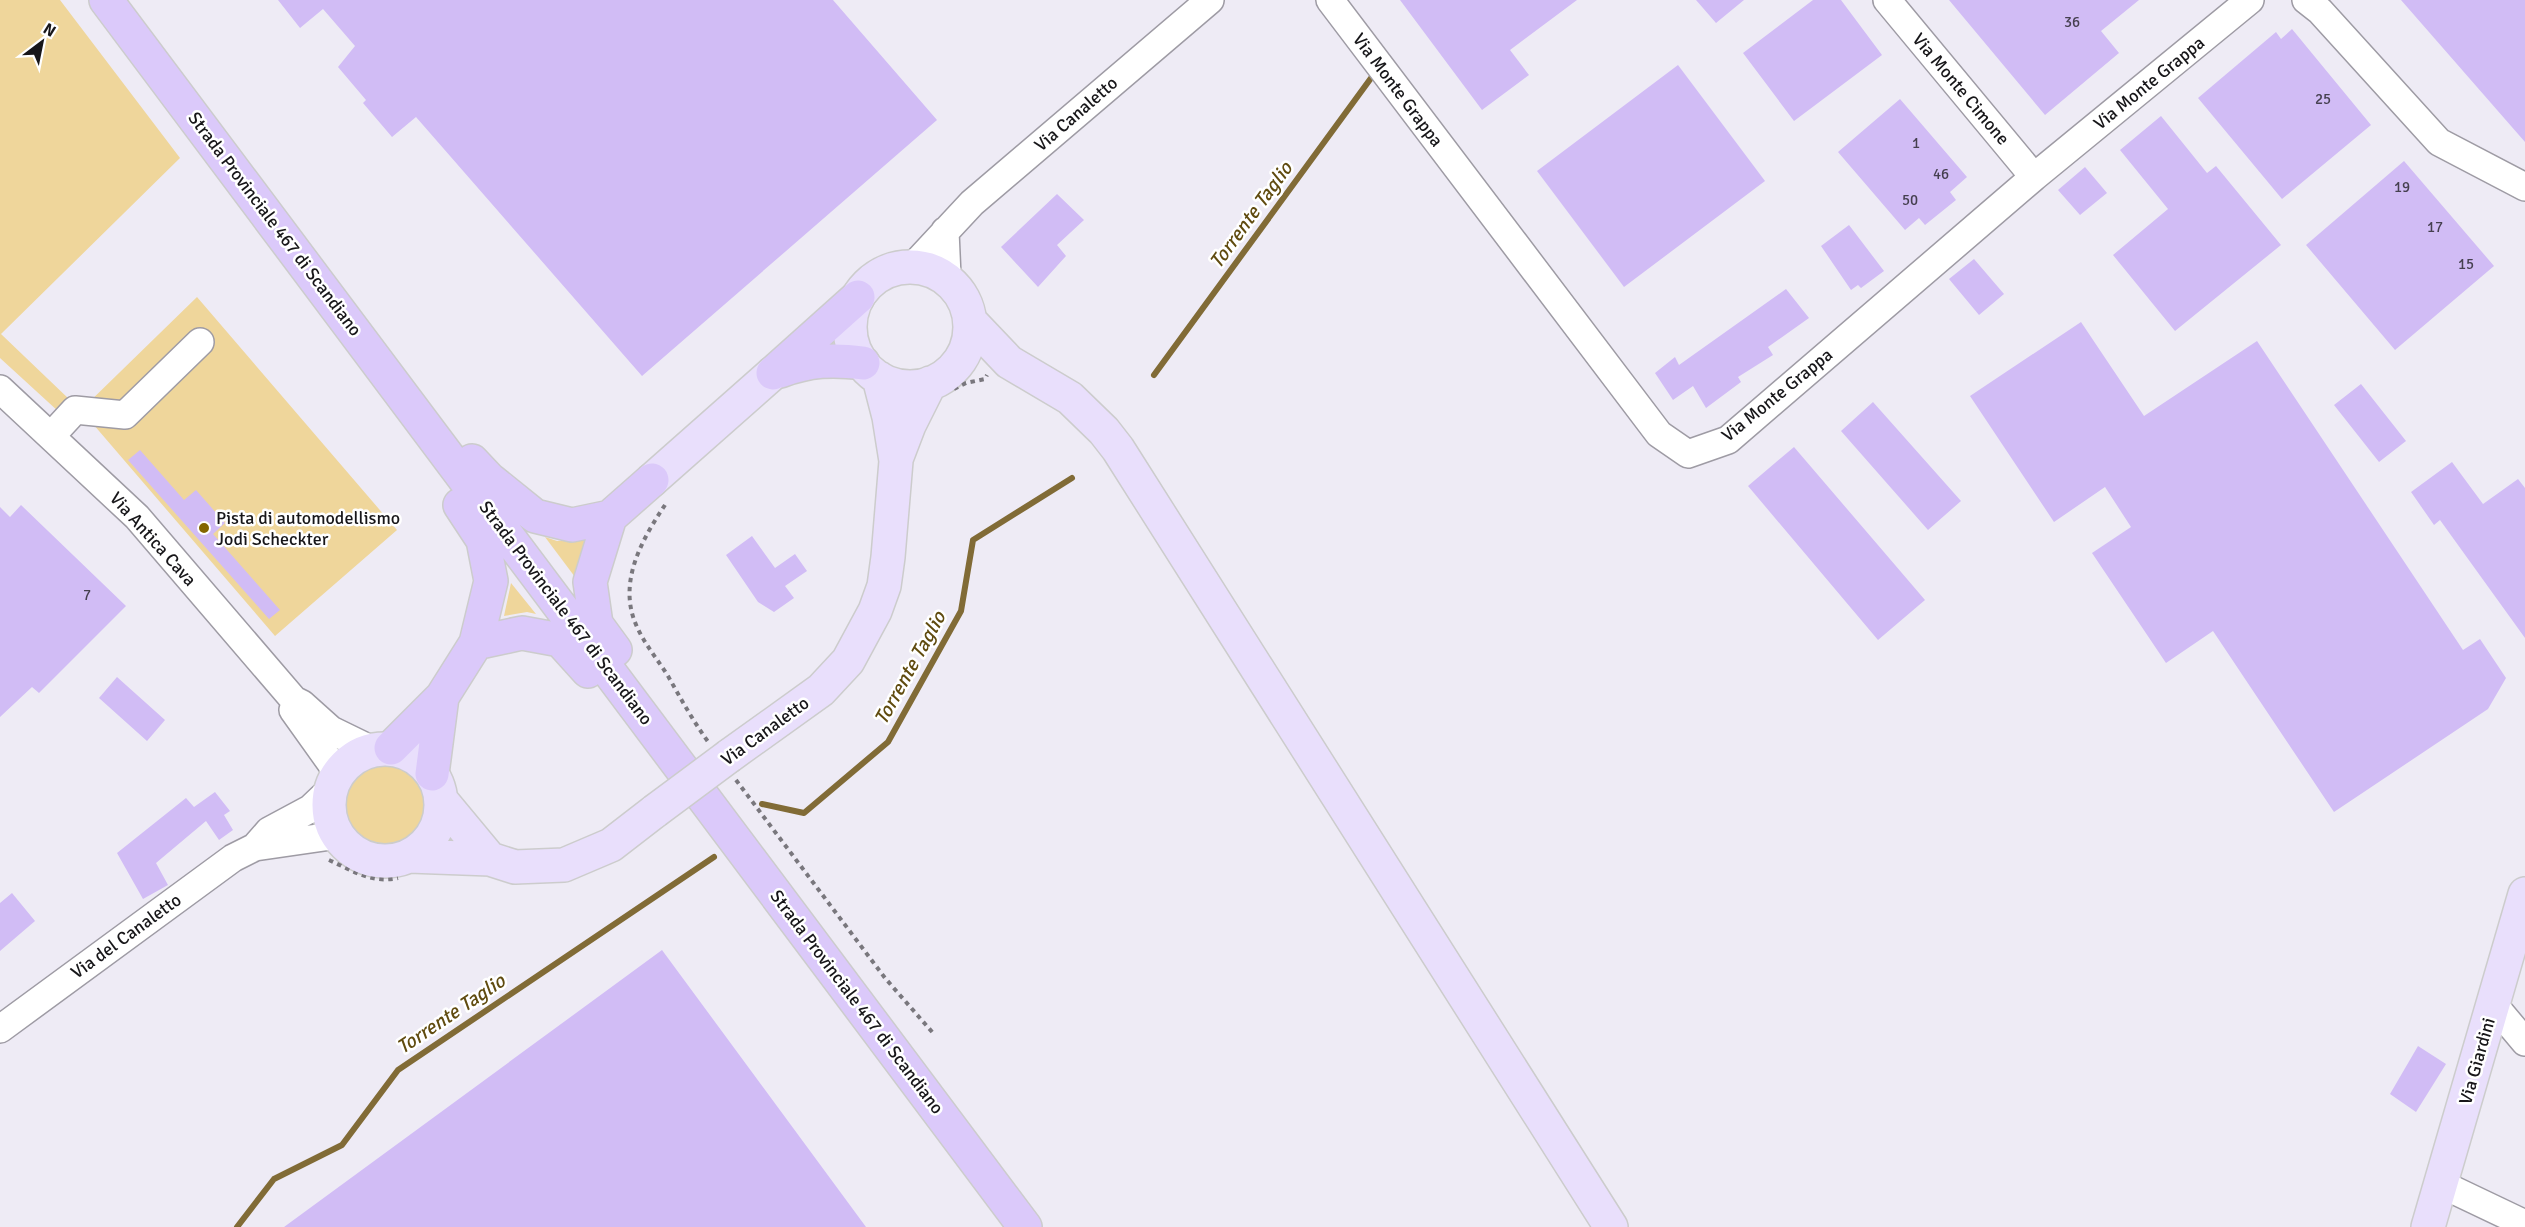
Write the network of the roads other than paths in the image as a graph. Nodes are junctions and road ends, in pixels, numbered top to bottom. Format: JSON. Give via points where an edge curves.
{"nodes":[{"id":1,"x":106,"y":0,"type":"edge"},
{"id":2,"x":1210,"y":0,"type":"edge"},
{"id":3,"x":1330,"y":0,"type":"edge"},
{"id":4,"x":1887,"y":0,"type":"edge"},
{"id":5,"x":2250,"y":0,"type":"edge"},
{"id":6,"x":2306,"y":0,"type":"edge"},
{"id":7,"x":2034,"y":177,"type":"junction"},
{"id":8,"x":2525,"y":187,"type":"edge"},
{"id":9,"x":945,"y":231,"type":"junction"},
{"id":10,"x":907,"y":267,"type":"junction"},
{"id":11,"x":858,"y":297,"type":"junction"},
{"id":12,"x":964,"y":307,"type":"junction"},
{"id":13,"x":350,"y":324,"type":"junction"},
{"id":14,"x":200,"y":342,"type":"dead end"},
{"id":15,"x":1009,"y":362,"type":"junction"},
{"id":16,"x":871,"y":370,"type":"junction"},
{"id":17,"x":773,"y":373,"type":"junction"},
{"id":18,"x":943,"y":375,"type":"junction"},
{"id":19,"x":0,"y":388,"type":"edge"},
{"id":20,"x":51,"y":436,"type":"junction"},
{"id":21,"x":896,"y":461,"type":"junction"},
{"id":22,"x":652,"y":480,"type":"joint"},
{"id":23,"x":610,"y":517,"type":"junction"},
{"id":24,"x":476,"y":644,"type":"junction"},
{"id":25,"x":442,"y":697,"type":"junction"},
{"id":26,"x":294,"y":700,"type":"junction"},
{"id":27,"x":381,"y":749,"type":"junction"},
{"id":28,"x":334,"y":782,"type":"junction"},
{"id":29,"x":437,"y":787,"type":"junction"},
{"id":30,"x":729,"y":831,"type":"junction"},
{"id":31,"x":338,"y":835,"type":"junction"},
{"id":32,"x":255,"y":847,"type":"junction"},
{"id":33,"x":409,"y":856,"type":"junction"},
{"id":34,"x":490,"y":859,"type":"junction"},
{"id":35,"x":2525,"y":894,"type":"edge"},
{"id":36,"x":2493,"y":1004,"type":"junction"},
{"id":37,"x":0,"y":1029,"type":"edge"},
{"id":38,"x":2525,"y":1042,"type":"edge"},
{"id":39,"x":2441,"y":1184,"type":"junction"},
{"id":40,"x":2525,"y":1224,"type":"edge"},
{"id":41,"x":1025,"y":1227,"type":"edge"},
{"id":42,"x":1611,"y":1227,"type":"edge"},
{"id":43,"x":2428,"y":1227,"type":"edge"}],
"edges":[{"from":1,"to":13,"type":"highway","name":"Strada Provinciale 467 di Scandiano"},
{"from":2,"to":9,"type":"street","name":"Via Canaletto","via":[[972,203]]},
{"from":3,"to":7,"type":"street","name":"Via Monte Grappa","via":[[1659,434],[1688,454],[1728,440]]},
{"from":4,"to":7,"type":"street","name":"Via Monte Cimone"},
{"from":5,"to":7,"type":"street","name":"Via Monte Grappa"},
{"from":6,"to":8,"type":"street","via":[[2439,142]]},
{"from":9,"to":10,"type":"street","name":"Via Canaletto","via":[[918,261]]},
{"from":9,"to":12,"type":"street","via":[[947,276]]},
{"from":10,"to":11,"type":"main road","via":[[874,280]]},
{"from":10,"to":12,"type":"main road","via":[[941,276]]},
{"from":11,"to":16,"type":"main road","via":[[850,331],[856,353]]},
{"from":11,"to":17,"type":"highway"},
{"from":12,"to":15,"type":"main road"},
{"from":12,"to":18,"type":"main road","via":[[967,345]]},
{"from":13,"to":23,"type":"highway","via":[[489,479],[536,516],[572,525]]},
{"from":13,"to":24,"type":"highway","via":[[411,433],[483,540],[491,581]]},
{"from":13,"to":30,"type":"highway","name":"Strada Provinciale 467 di Scandiano"},
{"from":14,"to":20,"type":"street","via":[[125,415],[75,410]]},
{"from":15,"to":18,"type":"main road"},
{"from":15,"to":42,"type":"main road","via":[[1070,398],[1118,448]]},
{"from":16,"to":17,"type":"highway","via":[[830,359],[805,362]]},
{"from":16,"to":18,"type":"main road","via":[[909,387]]},
{"from":16,"to":21,"type":"main road","name":"Via Canaletto"},
{"from":17,"to":22,"type":"main road"},
{"from":18,"to":21,"type":"main road","name":"Via Canaletto","via":[[909,425]]},
{"from":19,"to":20,"type":"street","name":"Via Antica Cava"},
{"from":20,"to":26,"type":"street","name":"Via Antica Cava","via":[[137,517]]},
{"from":21,"to":34,"type":"main road","name":"Via Canaletto","bridge":true,"via":[[884,586],[848,661],[821,690],[611,845],[564,865],[515,867]]},
{"from":22,"to":23,"type":"highway"},
{"from":23,"to":30,"type":"highway","via":[[590,582],[596,624],[668,722]]},
{"from":24,"to":25,"type":"highway"},
{"from":24,"to":30,"type":"highway","via":[[522,633],[560,640]]},
{"from":25,"to":27,"type":"highway"},
{"from":25,"to":29,"type":"highway"},
{"from":26,"to":27,"type":"street","name":"Via Antica Cava","via":[[331,730]]},
{"from":26,"to":28,"type":"street","name":"Via Antica Cava","via":[[292,710]]},
{"from":27,"to":28,"type":"main road","via":[[352,758]]},
{"from":27,"to":29,"type":"main road","via":[[419,759]]},
{"from":28,"to":31,"type":"main road","via":[[329,813]]},
{"from":28,"to":32,"type":"street","via":[[310,809],[269,831]]},
{"from":29,"to":33,"type":"main road","via":[[441,811],[434,833]]},
{"from":29,"to":34,"type":"main road"},
{"from":30,"to":41,"type":"highway","name":"Strada Provinciale 467 di Scandiano"},
{"from":31,"to":32,"type":"street"},
{"from":31,"to":33,"type":"main road","via":[[364,857],[386,861]]},
{"from":32,"to":37,"type":"street","name":"Via del Canaletto","via":[[233,858]]},
{"from":33,"to":34,"type":"main road","name":"Via Canaletto"},
{"from":35,"to":36,"type":"main road","name":"Via Giardini"},
{"from":36,"to":38,"type":"street"},
{"from":36,"to":39,"type":"main road","name":"Via Giardini"},
{"from":39,"to":40,"type":"street"},
{"from":39,"to":43,"type":"main road","name":"Via Giardini"}]}
